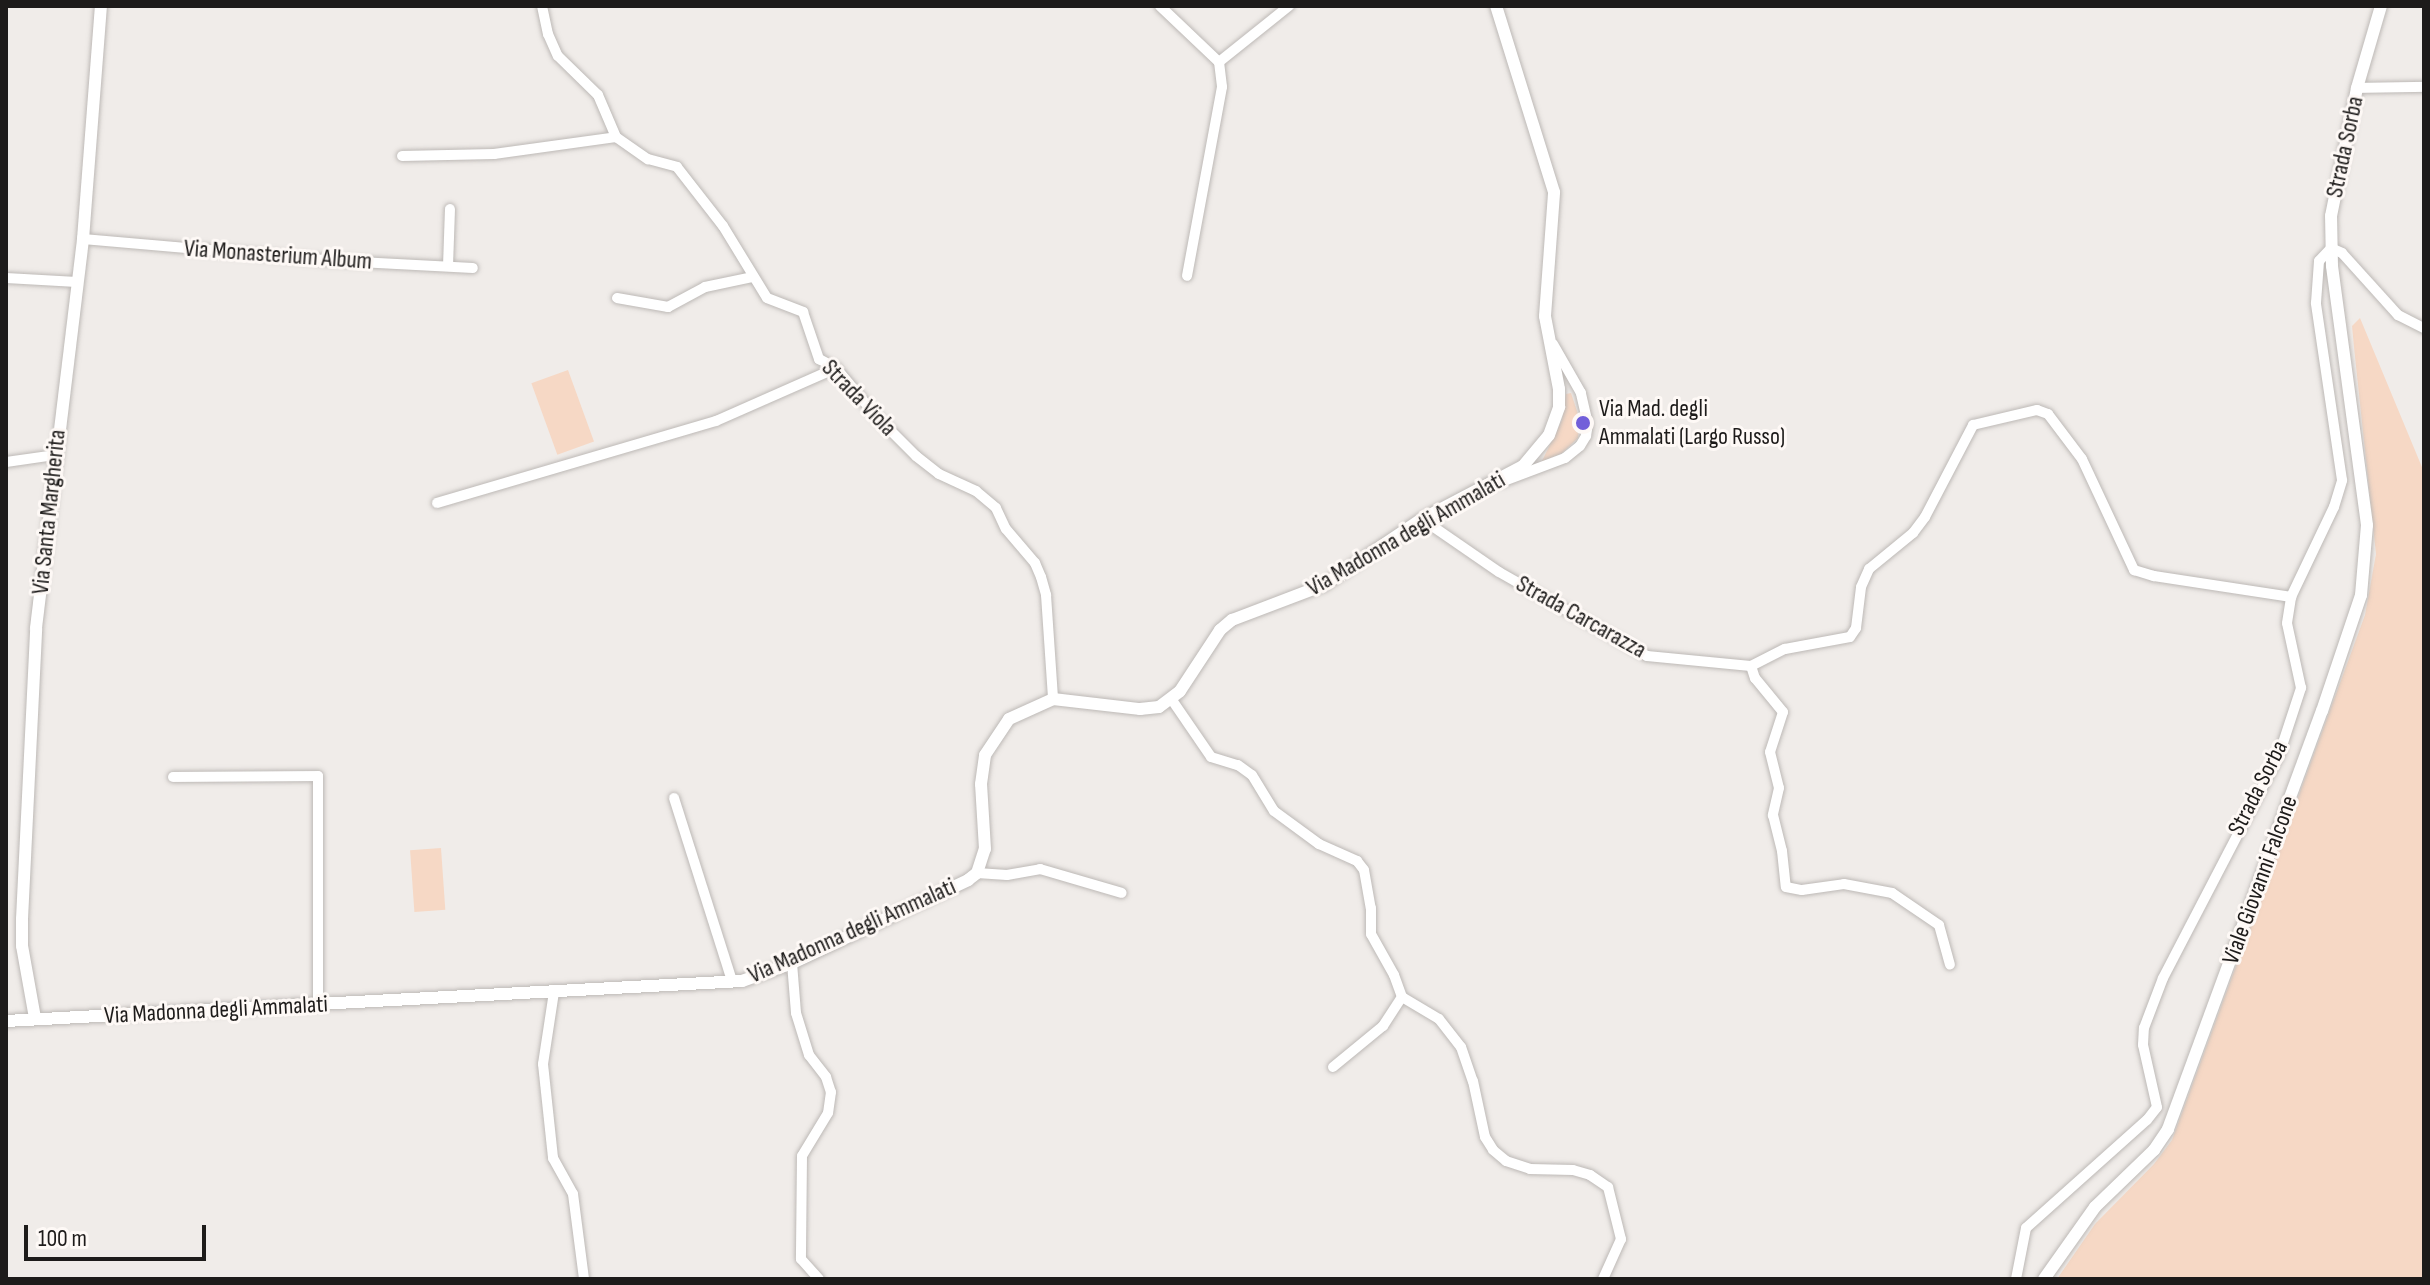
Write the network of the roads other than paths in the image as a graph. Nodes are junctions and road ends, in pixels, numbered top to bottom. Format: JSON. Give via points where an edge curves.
{"nodes":[{"id":1,"x":101,"y":6,"type":"edge"},
{"id":2,"x":542,"y":6,"type":"edge"},
{"id":3,"x":1160,"y":6,"type":"edge"},
{"id":4,"x":1289,"y":6,"type":"edge"},
{"id":5,"x":1496,"y":6,"type":"edge"},
{"id":6,"x":2381,"y":6,"type":"edge"},
{"id":7,"x":1219,"y":62,"type":"junction"},
{"id":8,"x":2424,"y":87,"type":"edge"},
{"id":9,"x":2357,"y":88,"type":"junction"},
{"id":10,"x":616,"y":137,"type":"junction"},
{"id":11,"x":402,"y":156,"type":"dead end"},
{"id":12,"x":450,"y":209,"type":"dead end"},
{"id":13,"x":83,"y":239,"type":"junction"},
{"id":14,"x":2331,"y":248,"type":"junction"},
{"id":15,"x":448,"y":266,"type":"junction"},
{"id":16,"x":473,"y":268,"type":"dead end"},
{"id":17,"x":1187,"y":276,"type":"dead end"},
{"id":18,"x":752,"y":277,"type":"junction"},
{"id":19,"x":6,"y":278,"type":"edge"},
{"id":20,"x":77,"y":282,"type":"junction"},
{"id":21,"x":617,"y":298,"type":"dead end"},
{"id":22,"x":2424,"y":328,"type":"edge"},
{"id":23,"x":1550,"y":338,"type":"junction"},
{"id":24,"x":836,"y":368,"type":"junction"},
{"id":25,"x":55,"y":455,"type":"junction"},
{"id":26,"x":6,"y":462,"type":"edge"},
{"id":27,"x":1493,"y":484,"type":"junction"},
{"id":28,"x":437,"y":503,"type":"dead end"},
{"id":29,"x":1422,"y":519,"type":"junction"},
{"id":30,"x":2291,"y":597,"type":"junction"},
{"id":31,"x":1751,"y":666,"type":"junction"},
{"id":32,"x":1053,"y":699,"type":"junction"},
{"id":33,"x":1172,"y":700,"type":"junction"},
{"id":34,"x":173,"y":777,"type":"dead end"},
{"id":35,"x":674,"y":798,"type":"dead end"},
{"id":36,"x":977,"y":873,"type":"junction"},
{"id":37,"x":1122,"y":893,"type":"dead end"},
{"id":38,"x":792,"y":963,"type":"junction"},
{"id":39,"x":1950,"y":965,"type":"dead end"},
{"id":40,"x":732,"y":981,"type":"junction"},
{"id":41,"x":554,"y":992,"type":"junction"},
{"id":42,"x":1402,"y":997,"type":"junction"},
{"id":43,"x":318,"y":1004,"type":"junction"},
{"id":44,"x":35,"y":1018,"type":"junction"},
{"id":45,"x":6,"y":1021,"type":"edge"},
{"id":46,"x":1333,"y":1067,"type":"dead end"},
{"id":47,"x":584,"y":1279,"type":"edge"},
{"id":48,"x":819,"y":1279,"type":"edge"},
{"id":49,"x":1603,"y":1279,"type":"edge"},
{"id":50,"x":2016,"y":1279,"type":"edge"},
{"id":51,"x":2044,"y":1279,"type":"edge"}],
"edges":[{"from":1,"to":13,"type":"street","name":"Via Santa Margherita"},
{"from":2,"to":10,"type":"street","via":[[558,56],[598,95]]},
{"from":3,"to":7,"type":"street"},
{"from":4,"to":7,"type":"street"},
{"from":5,"to":23,"type":"street","name":"Via Madonna degli Ammalati","via":[[1554,192],[1545,298]]},
{"from":6,"to":9,"type":"street","name":"Strada Sorba"},
{"from":7,"to":17,"type":"street","via":[[1222,87]]},
{"from":8,"to":9,"type":"street"},
{"from":9,"to":14,"type":"street","name":"Strada Sorba","via":[[2331,216]]},
{"from":10,"to":11,"type":"street","via":[[494,154]]},
{"from":10,"to":18,"type":"street","name":"Strada Viola","via":[[648,159],[677,167],[723,226]]},
{"from":12,"to":15,"type":"street"},
{"from":13,"to":15,"type":"street","name":"Via Monasterium Album"},
{"from":13,"to":20,"type":"street","name":"Via Santa Margherita"},
{"from":14,"to":22,"type":"street","via":[[2342,253],[2398,315]]},
{"from":14,"to":30,"type":"street","name":"Strada Sorba","via":[[2319,261],[2316,303],[2342,480]]},
{"from":14,"to":51,"type":"street","name":"Viale Giovanni Falcone","via":[[2367,525],[2361,595],[2168,1129],[2154,1150],[2095,1207]]},
{"from":15,"to":16,"type":"street","name":"Via Monasterium Album"},
{"from":18,"to":21,"type":"street","via":[[705,287],[668,307]]},
{"from":18,"to":24,"type":"street","name":"Strada Viola","via":[[767,298],[803,312],[819,359]]},
{"from":19,"to":20,"type":"street"},
{"from":20,"to":25,"type":"street","name":"Via Santa Margherita"},
{"from":23,"to":27,"type":"street","name":"Via Madonna degli Ammalati","via":[[1559,389],[1554,423],[1539,450]]},
{"from":23,"to":27,"type":"street","via":[[1581,393],[1586,436],[1565,458]]},
{"from":24,"to":28,"type":"street","via":[[716,421]]},
{"from":24,"to":32,"type":"street","name":"Strada Viola","via":[[916,456],[996,508],[1035,563],[1046,595]]},
{"from":25,"to":26,"type":"street"},
{"from":25,"to":44,"type":"street","name":"Via Santa Margherita","via":[[36,628],[22,919]]},
{"from":27,"to":29,"type":"street","name":"Via Madonna degli Ammalati"},
{"from":29,"to":31,"type":"street","name":"Strada Carcarazza","via":[[1499,572],[1647,656]]},
{"from":29,"to":33,"type":"street","name":"Via Madonna degli Ammalati","via":[[1324,585],[1232,620]]},
{"from":30,"to":31,"type":"street","via":[[2134,570],[2082,459],[2048,414],[2037,410],[1973,425],[1918,527],[1869,569],[1850,637],[1785,649]]},
{"from":30,"to":50,"type":"street","name":"Strada Sorba","via":[[2287,623],[2301,688],[2279,755],[2163,978],[2144,1028],[2157,1107],[2026,1228]]},
{"from":31,"to":39,"type":"street","via":[[1783,712],[1770,752],[1779,788],[1773,815],[1786,887],[1844,884],[1892,893],[1939,925]]},
{"from":32,"to":33,"type":"street","via":[[1150,709]]},
{"from":32,"to":36,"type":"street","name":"Via Madonna degli Ammalati","via":[[1009,719],[985,755],[981,784],[986,834]]},
{"from":33,"to":42,"type":"street","via":[[1211,757],[1245,770],[1261,785],[1274,811],[1364,870],[1371,934]]},
{"from":34,"to":43,"type":"street","via":[[318,776]]},
{"from":35,"to":40,"type":"street"},
{"from":36,"to":37,"type":"street","via":[[1040,869]]},
{"from":36,"to":38,"type":"street","name":"Via Madonna degli Ammalati"},
{"from":38,"to":40,"type":"street","name":"Via Madonna degli Ammalati"},
{"from":38,"to":48,"type":"street","via":[[800,1027],[831,1092],[828,1113],[802,1156],[801,1259]]},
{"from":40,"to":41,"type":"street","name":"Via Madonna degli Ammalati"},
{"from":41,"to":43,"type":"street","name":"Via Madonna degli Ammalati"},
{"from":41,"to":47,"type":"street","via":[[543,1064],[553,1158],[573,1194]]},
{"from":42,"to":46,"type":"street","via":[[1383,1026]]},
{"from":42,"to":49,"type":"street","via":[[1439,1019],[1461,1047],[1493,1150],[1530,1169],[1573,1170],[1608,1187],[1621,1239]]},
{"from":43,"to":44,"type":"street","name":"Via Madonna degli Ammalati"},
{"from":44,"to":45,"type":"street","name":"Via Madonna degli Ammalati"}]}
